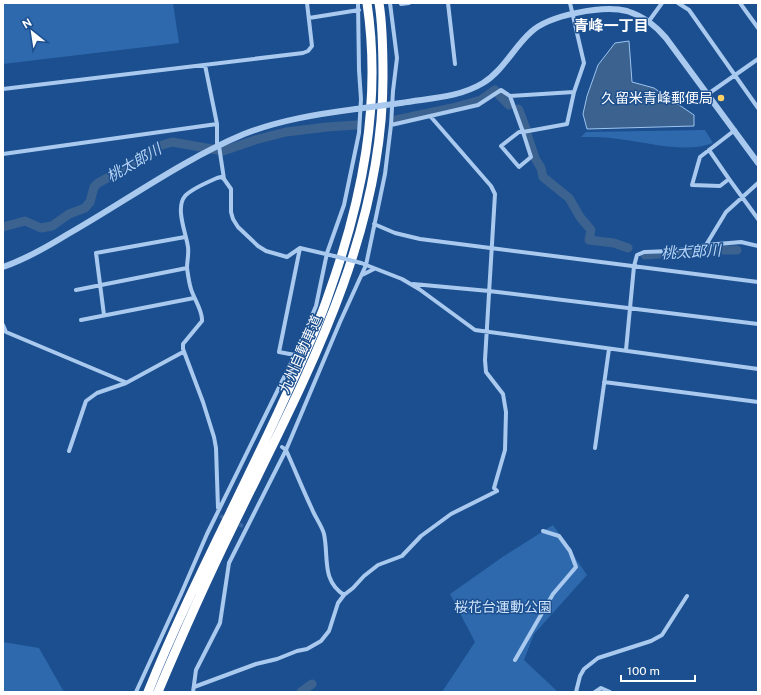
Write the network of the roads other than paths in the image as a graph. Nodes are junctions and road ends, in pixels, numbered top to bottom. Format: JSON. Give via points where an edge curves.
{"nodes":[{"id":1,"x":307,"y":3,"type":"edge"},
{"id":2,"x":358,"y":3,"type":"edge"},
{"id":3,"x":368,"y":3,"type":"edge"},
{"id":4,"x":379,"y":3,"type":"edge"},
{"id":5,"x":390,"y":3,"type":"edge"},
{"id":6,"x":409,"y":3,"type":"edge"},
{"id":7,"x":448,"y":3,"type":"edge"},
{"id":8,"x":570,"y":3,"type":"edge"},
{"id":9,"x":662,"y":3,"type":"edge"},
{"id":10,"x":678,"y":3,"type":"edge"},
{"id":11,"x":740,"y":3,"type":"edge"},
{"id":12,"x":401,"y":4,"type":"dead end"},
{"id":13,"x":359,"y":10,"type":"junction"},
{"id":14,"x":572,"y":14,"type":"junction"},
{"id":15,"x":309,"y":18,"type":"junction"},
{"id":16,"x":649,"y":21,"type":"junction"},
{"id":17,"x":758,"y":28,"type":"edge"},
{"id":18,"x":758,"y":59,"type":"edge"},
{"id":19,"x":205,"y":64,"type":"junction"},
{"id":20,"x":455,"y":64,"type":"dead end"},
{"id":21,"x":735,"y":75,"type":"junction"},
{"id":22,"x":3,"y":89,"type":"edge"},
{"id":23,"x":574,"y":92,"type":"junction"},
{"id":24,"x":708,"y":94,"type":"junction"},
{"id":25,"x":510,"y":96,"type":"junction"},
{"id":26,"x":758,"y":108,"type":"edge"},
{"id":27,"x":431,"y":117,"type":"junction"},
{"id":28,"x":217,"y":124,"type":"junction"},
{"id":29,"x":391,"y":125,"type":"junction"},
{"id":30,"x":735,"y":130,"type":"junction"},
{"id":31,"x":523,"y":132,"type":"junction"},
{"id":32,"x":219,"y":146,"type":"junction"},
{"id":33,"x":709,"y":150,"type":"junction"},
{"id":34,"x":3,"y":154,"type":"edge"},
{"id":35,"x":758,"y":163,"type":"edge"},
{"id":36,"x":224,"y":179,"type":"junction"},
{"id":37,"x":729,"y":180,"type":"junction"},
{"id":38,"x":758,"y":183,"type":"edge"},
{"id":39,"x":742,"y":197,"type":"junction"},
{"id":40,"x":758,"y":219,"type":"edge"},
{"id":41,"x":374,"y":224,"type":"junction"},
{"id":42,"x":185,"y":237,"type":"junction"},
{"id":43,"x":706,"y":245,"type":"junction"},
{"id":44,"x":758,"y":246,"type":"edge"},
{"id":45,"x":300,"y":248,"type":"junction"},
{"id":46,"x":492,"y":248,"type":"junction"},
{"id":47,"x":327,"y":253,"type":"junction"},
{"id":48,"x":366,"y":265,"type":"junction"},
{"id":49,"x":634,"y":266,"type":"junction"},
{"id":50,"x":3,"y":267,"type":"edge"},
{"id":51,"x":187,"y":268,"type":"junction"},
{"id":52,"x":374,"y":269,"type":"junction"},
{"id":53,"x":361,"y":276,"type":"junction"},
{"id":54,"x":758,"y":282,"type":"edge"},
{"id":55,"x":411,"y":284,"type":"junction"},
{"id":56,"x":100,"y":285,"type":"junction"},
{"id":57,"x":76,"y":290,"type":"dead end"},
{"id":58,"x":489,"y":291,"type":"junction"},
{"id":59,"x":194,"y":298,"type":"junction"},
{"id":60,"x":630,"y":308,"type":"junction"},
{"id":61,"x":104,"y":315,"type":"junction"},
{"id":62,"x":81,"y":320,"type":"dead end"},
{"id":63,"x":758,"y":324,"type":"edge"},
{"id":64,"x":3,"y":325,"type":"edge"},
{"id":65,"x":486,"y":331,"type":"junction"},
{"id":66,"x":609,"y":349,"type":"junction"},
{"id":67,"x":626,"y":350,"type":"junction"},
{"id":68,"x":183,"y":352,"type":"junction"},
{"id":69,"x":295,"y":355,"type":"junction"},
{"id":70,"x":758,"y":369,"type":"edge"},
{"id":71,"x":604,"y":382,"type":"junction"},
{"id":72,"x":126,"y":383,"type":"junction"},
{"id":73,"x":758,"y":402,"type":"edge"},
{"id":74,"x":282,"y":448,"type":"dead end"},
{"id":75,"x":595,"y":448,"type":"dead end"},
{"id":76,"x":286,"y":450,"type":"junction"},
{"id":77,"x":69,"y":451,"type":"dead end"},
{"id":78,"x":218,"y":513,"type":"junction"},
{"id":79,"x":543,"y":531,"type":"dead end"},
{"id":80,"x":344,"y":595,"type":"junction"},
{"id":81,"x":686,"y":596,"type":"dead end"},
{"id":82,"x":515,"y":660,"type":"dead end"},
{"id":83,"x":194,"y":687,"type":"junction"},
{"id":84,"x":136,"y":692,"type":"edge"},
{"id":85,"x":148,"y":692,"type":"edge"},
{"id":86,"x":158,"y":692,"type":"edge"},
{"id":87,"x":193,"y":692,"type":"edge"},
{"id":88,"x":576,"y":692,"type":"edge"},
{"id":89,"x":595,"y":692,"type":"edge"},
{"id":90,"x":610,"y":692,"type":"edge"}],
"edges":[{"from":1,"to":15,"type":"street"},
{"from":2,"to":13,"type":"street"},
{"from":3,"to":85,"type":"highway","name":"九州自動車道","via":[[372,99],[359,192],[348,236],[317,326]]},
{"from":4,"to":86,"type":"highway","name":"九州自動車道","via":[[383,57],[381,125],[370,193],[358,240],[340,295],[311,366],[207,581]]},
{"from":5,"to":29,"type":"street","via":[[397,58]]},
{"from":6,"to":12,"type":"street"},
{"from":7,"to":20,"type":"street"},
{"from":8,"to":14,"type":"street"},
{"from":9,"to":16,"type":"street"},
{"from":10,"to":21,"type":"street","via":[[689,10]]},
{"from":11,"to":17,"type":"street"},
{"from":13,"to":15,"type":"street"},
{"from":13,"to":47,"type":"street","via":[[360,133],[344,205]]},
{"from":14,"to":16,"type":"street","via":[[612,9],[626,11]]},
{"from":14,"to":23,"type":"street","via":[[584,62]]},
{"from":14,"to":32,"type":"street","bridge":true,"via":[[556,18],[532,31],[486,82],[471,90],[289,120],[245,134]]},
{"from":15,"to":19,"type":"street","via":[[312,46],[303,53]]},
{"from":16,"to":24,"type":"street","via":[[666,38]]},
{"from":18,"to":21,"type":"street"},
{"from":19,"to":22,"type":"street"},
{"from":19,"to":28,"type":"street"},
{"from":21,"to":24,"type":"street"},
{"from":21,"to":26,"type":"street"},
{"from":23,"to":25,"type":"street"},
{"from":23,"to":31,"type":"street","via":[[567,124]]},
{"from":24,"to":30,"type":"street"},
{"from":25,"to":27,"type":"street","via":[[501,90],[478,105]]},
{"from":25,"to":31,"type":"street"},
{"from":27,"to":29,"type":"street"},
{"from":27,"to":46,"type":"street","via":[[495,194]]},
{"from":28,"to":32,"type":"street"},
{"from":28,"to":34,"type":"street"},
{"from":29,"to":41,"type":"street","via":[[385,174]]},
{"from":30,"to":33,"type":"street"},
{"from":30,"to":35,"type":"street"},
{"from":31,"to":31,"type":"street","via":[[531,157],[519,167],[501,146],[519,132]]},
{"from":32,"to":36,"type":"street"},
{"from":32,"to":50,"type":"street","via":[[175,169],[34,254]]},
{"from":33,"to":37,"type":"street"},
{"from":33,"to":37,"type":"street","via":[[700,157],[692,185],[720,186]]},
{"from":36,"to":42,"type":"street","via":[[217,178],[184,197],[181,211]]},
{"from":36,"to":45,"type":"street","via":[[231,189],[233,219],[244,234],[266,251],[276,255],[287,257]]},
{"from":37,"to":39,"type":"street"},
{"from":38,"to":39,"type":"street"},
{"from":39,"to":40,"type":"street"},
{"from":39,"to":43,"type":"street","via":[[726,212]]},
{"from":41,"to":46,"type":"street","via":[[395,233],[420,239]]},
{"from":41,"to":48,"type":"street"},
{"from":42,"to":51,"type":"street","via":[[188,247]]},
{"from":42,"to":56,"type":"street","via":[[96,253]]},
{"from":43,"to":44,"type":"street","via":[[741,242]]},
{"from":43,"to":49,"type":"street","via":[[644,252],[637,255]]},
{"from":45,"to":47,"type":"street"},
{"from":45,"to":69,"type":"street","via":[[279,352]]},
{"from":46,"to":49,"type":"street"},
{"from":46,"to":58,"type":"street"},
{"from":47,"to":48,"type":"street","bridge":true},
{"from":47,"to":69,"type":"street","via":[[316,306]]},
{"from":48,"to":52,"type":"street"},
{"from":48,"to":53,"type":"street"},
{"from":49,"to":54,"type":"street"},
{"from":49,"to":60,"type":"street"},
{"from":51,"to":56,"type":"street"},
{"from":51,"to":59,"type":"street"},
{"from":52,"to":53,"type":"street"},
{"from":52,"to":55,"type":"street"},
{"from":53,"to":76,"type":"street"},
{"from":55,"to":58,"type":"street"},
{"from":55,"to":65,"type":"street","via":[[475,330]]},
{"from":56,"to":57,"type":"street"},
{"from":56,"to":61,"type":"street"},
{"from":58,"to":60,"type":"street"},
{"from":58,"to":65,"type":"street"},
{"from":59,"to":61,"type":"street"},
{"from":59,"to":68,"type":"street","via":[[202,321],[183,344]]},
{"from":60,"to":63,"type":"street"},
{"from":60,"to":67,"type":"street"},
{"from":61,"to":62,"type":"street"},
{"from":64,"to":72,"type":"street","via":[[6,332]]},
{"from":65,"to":66,"type":"street"},
{"from":65,"to":80,"type":"street","via":[[486,372],[502,394],[506,412],[505,450],[494,488],[497,491],[451,514],[421,536],[402,556],[378,565]]},
{"from":66,"to":67,"type":"street"},
{"from":66,"to":71,"type":"street"},
{"from":67,"to":70,"type":"street"},
{"from":68,"to":72,"type":"street"},
{"from":68,"to":78,"type":"street","via":[[214,437]]},
{"from":69,"to":78,"type":"street"},
{"from":71,"to":73,"type":"street"},
{"from":71,"to":75,"type":"street"},
{"from":72,"to":77,"type":"street","via":[[97,393],[86,401]]},
{"from":74,"to":76,"type":"street"},
{"from":76,"to":80,"type":"street","via":[[324,533],[328,572],[336,590]]},
{"from":76,"to":83,"type":"street","via":[[229,563],[220,623],[196,670]]},
{"from":78,"to":84,"type":"street"},
{"from":79,"to":82,"type":"street","via":[[559,536],[570,551],[576,567],[553,594]]},
{"from":80,"to":83,"type":"street","via":[[338,603],[329,631],[321,641],[307,649],[256,664]]},
{"from":81,"to":88,"type":"street","via":[[662,635],[598,658],[584,669]]},
{"from":83,"to":87,"type":"street"},
{"from":89,"to":90,"type":"street","via":[[601,688]]}]}
